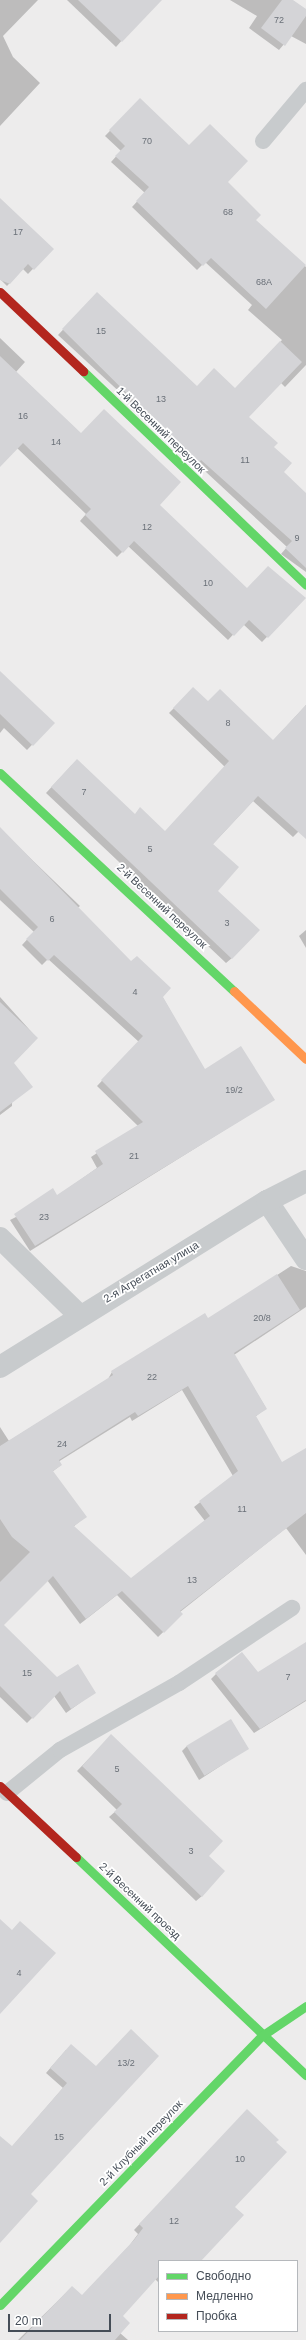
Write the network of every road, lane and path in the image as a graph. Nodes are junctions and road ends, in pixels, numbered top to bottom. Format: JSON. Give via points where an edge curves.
{"nodes":[{"id":1,"x":306,"y":90,"type":"edge"},
{"id":2,"x":263,"y":141,"type":"dead end"},
{"id":3,"x":0,"y":292,"type":"edge"},
{"id":4,"x":306,"y":585,"type":"edge"},
{"id":5,"x":0,"y":773,"type":"edge"},
{"id":6,"x":306,"y":1059,"type":"edge"},
{"id":7,"x":306,"y":1181,"type":"edge"},
{"id":8,"x":267,"y":1201,"type":"junction"},
{"id":9,"x":0,"y":1238,"type":"edge"},
{"id":10,"x":306,"y":1259,"type":"edge"},
{"id":11,"x":80,"y":1316,"type":"junction"},
{"id":12,"x":0,"y":1367,"type":"edge"},
{"id":13,"x":292,"y":1608,"type":"dead end"},
{"id":14,"x":4,"y":1789,"type":"edge"},
{"id":15,"x":306,"y":2006,"type":"edge"},
{"id":16,"x":263,"y":2034,"type":"junction"},
{"id":17,"x":306,"y":2075,"type":"edge"},
{"id":18,"x":0,"y":2305,"type":"edge"}],
"edges":[{"from":1,"to":2,"type":"lane"},
{"from":3,"to":4,"type":"street","name":"1-й Весенний переулок"},
{"from":5,"to":6,"type":"street","name":"2-й Весенний переулок"},
{"from":7,"to":8,"type":"street","name":"2-я Агрегатная улица"},
{"from":8,"to":10,"type":"street"},
{"from":8,"to":11,"type":"street","name":"2-я Агрегатная улица"},
{"from":9,"to":11,"type":"street"},
{"from":11,"to":12,"type":"street","name":"2-я Агрегатная улица"},
{"from":13,"to":14,"type":"lane","via":[[179,1683],[60,1750]]},
{"from":14,"to":16,"type":"street","name":"2-й Весенний проезд"},
{"from":15,"to":16,"type":"street","name":"2-й Клубный переулок"},
{"from":16,"to":17,"type":"street","name":"2-й Весенний проезд"},
{"from":16,"to":18,"type":"street","name":"2-й Клубный переулок"}]}
